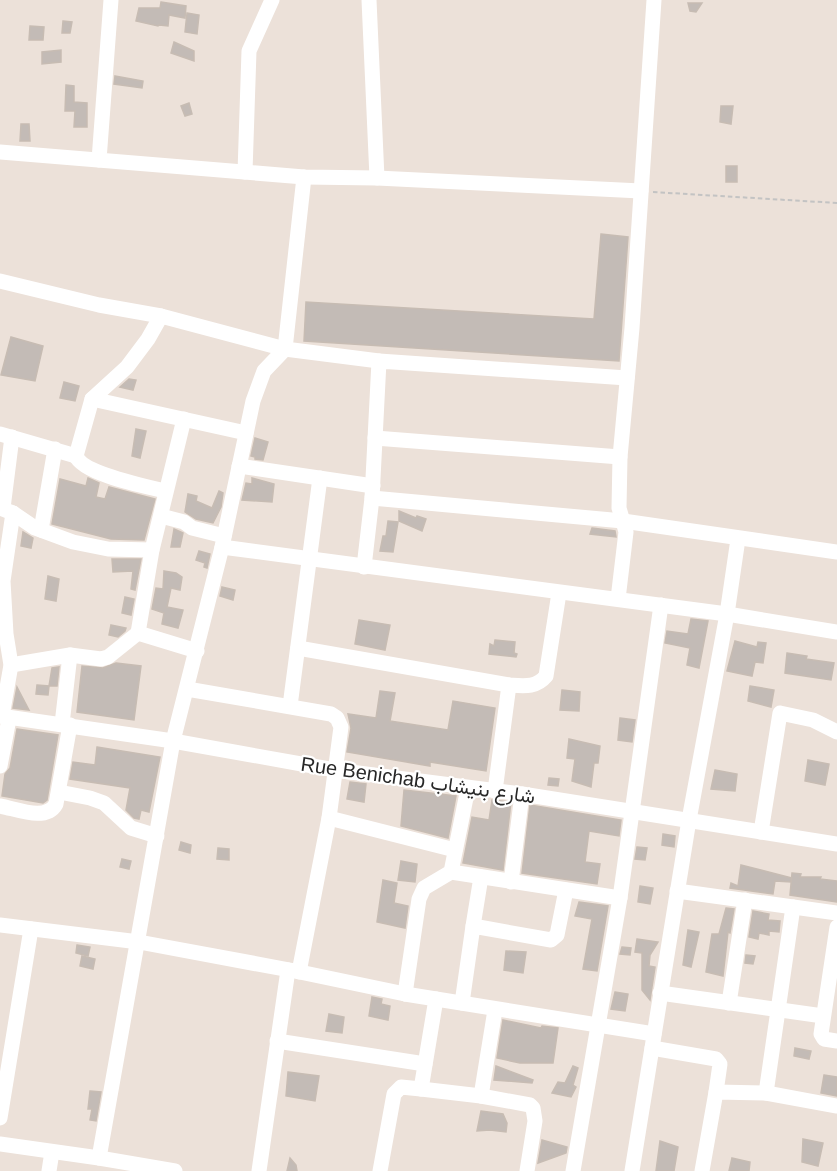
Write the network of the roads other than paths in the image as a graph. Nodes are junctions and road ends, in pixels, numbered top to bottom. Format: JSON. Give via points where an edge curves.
{"nodes":[{"id":1,"x":111,"y":0,"type":"edge"},
{"id":2,"x":272,"y":0,"type":"edge"},
{"id":3,"x":369,"y":0,"type":"edge"},
{"id":4,"x":654,"y":0,"type":"edge"},
{"id":5,"x":0,"y":152,"type":"edge"},
{"id":6,"x":99,"y":160,"type":"junction"},
{"id":7,"x":244,"y":172,"type":"junction"},
{"id":8,"x":304,"y":177,"type":"junction"},
{"id":9,"x":377,"y":178,"type":"junction"},
{"id":10,"x":641,"y":191,"type":"junction"},
{"id":11,"x":0,"y":281,"type":"edge"},
{"id":12,"x":161,"y":316,"type":"junction"},
{"id":13,"x":285,"y":349,"type":"junction"},
{"id":14,"x":379,"y":361,"type":"junction"},
{"id":15,"x":627,"y":378,"type":"junction"},
{"id":16,"x":92,"y":399,"type":"junction"},
{"id":17,"x":184,"y":419,"type":"junction"},
{"id":18,"x":246,"y":433,"type":"junction"},
{"id":19,"x":6,"y":435,"type":"edge"},
{"id":20,"x":375,"y":438,"type":"junction"},
{"id":21,"x":55,"y":449,"type":"junction"},
{"id":22,"x":76,"y":456,"type":"junction"},
{"id":23,"x":620,"y":457,"type":"junction"},
{"id":24,"x":239,"y":466,"type":"junction"},
{"id":25,"x":320,"y":478,"type":"junction"},
{"id":26,"x":165,"y":491,"type":"junction"},
{"id":27,"x":373,"y":492,"type":"junction"},
{"id":28,"x":5,"y":510,"type":"edge"},
{"id":29,"x":161,"y":516,"type":"junction"},
{"id":30,"x":623,"y":521,"type":"junction"},
{"id":31,"x":41,"y":530,"type":"junction"},
{"id":32,"x":738,"y":539,"type":"junction"},
{"id":33,"x":223,"y":541,"type":"junction"},
{"id":34,"x":152,"y":550,"type":"junction"},
{"id":35,"x":837,"y":552,"type":"edge"},
{"id":36,"x":310,"y":559,"type":"junction"},
{"id":37,"x":364,"y":567,"type":"junction"},
{"id":38,"x":2,"y":581,"type":"edge"},
{"id":39,"x":559,"y":593,"type":"junction"},
{"id":40,"x":618,"y":599,"type":"junction"},
{"id":41,"x":661,"y":606,"type":"junction"},
{"id":42,"x":727,"y":614,"type":"junction"},
{"id":43,"x":837,"y":632,"type":"edge"},
{"id":44,"x":138,"y":633,"type":"junction"},
{"id":45,"x":298,"y":648,"type":"junction"},
{"id":46,"x":196,"y":651,"type":"junction"},
{"id":47,"x":70,"y":655,"type":"junction"},
{"id":48,"x":11,"y":665,"type":"junction"},
{"id":49,"x":508,"y":685,"type":"junction"},
{"id":50,"x":187,"y":689,"type":"junction"},
{"id":51,"x":290,"y":706,"type":"junction"},
{"id":52,"x":4,"y":717,"type":"edge"},
{"id":53,"x":66,"y":725,"type":"junction"},
{"id":54,"x":837,"y":732,"type":"edge"},
{"id":55,"x":173,"y":741,"type":"junction"},
{"id":56,"x":0,"y":766,"type":"edge"},
{"id":57,"x":335,"y":770,"type":"junction"},
{"id":58,"x":468,"y":788,"type":"junction"},
{"id":59,"x":58,"y":792,"type":"junction"},
{"id":60,"x":495,"y":792,"type":"junction"},
{"id":61,"x":522,"y":794,"type":"junction"},
{"id":62,"x":0,"y":806,"type":"edge"},
{"id":63,"x":631,"y":811,"type":"junction"},
{"id":64,"x":329,"y":818,"type":"junction"},
{"id":65,"x":689,"y":820,"type":"junction"},
{"id":66,"x":761,"y":832,"type":"junction"},
{"id":67,"x":157,"y":836,"type":"junction"},
{"id":68,"x":837,"y":844,"type":"edge"},
{"id":69,"x":456,"y":850,"type":"junction"},
{"id":70,"x":451,"y":872,"type":"junction"},
{"id":71,"x":481,"y":877,"type":"junction"},
{"id":72,"x":512,"y":882,"type":"junction"},
{"id":73,"x":566,"y":890,"type":"junction"},
{"id":74,"x":677,"y":891,"type":"junction"},
{"id":75,"x":620,"y":898,"type":"junction"},
{"id":76,"x":745,"y":900,"type":"junction"},
{"id":77,"x":793,"y":907,"type":"junction"},
{"id":78,"x":837,"y":913,"type":"edge"},
{"id":79,"x":0,"y":925,"type":"edge"},
{"id":80,"x":473,"y":926,"type":"junction"},
{"id":81,"x":837,"y":927,"type":"edge"},
{"id":82,"x":31,"y":929,"type":"junction"},
{"id":83,"x":139,"y":942,"type":"junction"},
{"id":84,"x":293,"y":971,"type":"junction"},
{"id":85,"x":660,"y":993,"type":"junction"},
{"id":86,"x":405,"y":994,"type":"junction"},
{"id":87,"x":436,"y":999,"type":"junction"},
{"id":88,"x":462,"y":1003,"type":"junction"},
{"id":89,"x":729,"y":1003,"type":"junction"},
{"id":90,"x":495,"y":1010,"type":"junction"},
{"id":91,"x":777,"y":1010,"type":"junction"},
{"id":92,"x":823,"y":1016,"type":"junction"},
{"id":93,"x":598,"y":1026,"type":"junction"},
{"id":94,"x":277,"y":1041,"type":"junction"},
{"id":95,"x":653,"y":1041,"type":"junction"},
{"id":96,"x":837,"y":1041,"type":"edge"},
{"id":97,"x":424,"y":1064,"type":"junction"},
{"id":98,"x":421,"y":1089,"type":"junction"},
{"id":99,"x":716,"y":1092,"type":"junction"},
{"id":100,"x":766,"y":1093,"type":"junction"},
{"id":101,"x":481,"y":1096,"type":"junction"},
{"id":102,"x":837,"y":1106,"type":"edge"},
{"id":103,"x":0,"y":1118,"type":"edge"},
{"id":104,"x":0,"y":1144,"type":"edge"},
{"id":105,"x":52,"y":1152,"type":"junction"},
{"id":106,"x":99,"y":1158,"type":"junction"},
{"id":107,"x":49,"y":1171,"type":"edge"},
{"id":108,"x":175,"y":1171,"type":"edge"},
{"id":109,"x":259,"y":1171,"type":"edge"},
{"id":110,"x":380,"y":1171,"type":"edge"},
{"id":111,"x":527,"y":1171,"type":"edge"},
{"id":112,"x":573,"y":1171,"type":"edge"},
{"id":113,"x":632,"y":1171,"type":"edge"},
{"id":114,"x":702,"y":1171,"type":"edge"}],
"edges":[{"from":1,"to":6,"type":"street"},
{"from":2,"to":7,"type":"street","via":[[249,51]]},
{"from":3,"to":9,"type":"street"},
{"from":4,"to":10,"type":"street"},
{"from":5,"to":6,"type":"street"},
{"from":6,"to":7,"type":"street"},
{"from":7,"to":8,"type":"street"},
{"from":8,"to":9,"type":"street"},
{"from":8,"to":13,"type":"street"},
{"from":9,"to":10,"type":"street"},
{"from":10,"to":15,"type":"street"},
{"from":11,"to":12,"type":"street"},
{"from":12,"to":13,"type":"street"},
{"from":12,"to":16,"type":"street","via":[[127,367]]},
{"from":13,"to":14,"type":"street"},
{"from":13,"to":18,"type":"street","via":[[264,371]]},
{"from":14,"to":15,"type":"street"},
{"from":14,"to":20,"type":"street"},
{"from":15,"to":23,"type":"street"},
{"from":16,"to":17,"type":"street"},
{"from":16,"to":22,"type":"street"},
{"from":17,"to":18,"type":"street"},
{"from":17,"to":26,"type":"street"},
{"from":18,"to":24,"type":"street"},
{"from":19,"to":21,"type":"street"},
{"from":19,"to":28,"type":"street"},
{"from":20,"to":23,"type":"street"},
{"from":20,"to":27,"type":"street"},
{"from":21,"to":22,"type":"street"},
{"from":21,"to":31,"type":"street"},
{"from":22,"to":26,"type":"street","via":[[87,469]]},
{"from":23,"to":30,"type":"street","via":[[619,508]]},
{"from":24,"to":25,"type":"street"},
{"from":24,"to":33,"type":"street"},
{"from":25,"to":27,"type":"street"},
{"from":25,"to":36,"type":"street"},
{"from":26,"to":29,"type":"street"},
{"from":27,"to":30,"type":"street"},
{"from":27,"to":37,"type":"street"},
{"from":28,"to":31,"type":"street"},
{"from":28,"to":38,"type":"street"},
{"from":29,"to":33,"type":"street","via":[[184,522]]},
{"from":29,"to":34,"type":"street"},
{"from":30,"to":32,"type":"street"},
{"from":30,"to":40,"type":"street","via":[[626,538]]},
{"from":31,"to":34,"type":"street","via":[[101,548]]},
{"from":32,"to":35,"type":"street"},
{"from":32,"to":42,"type":"street"},
{"from":33,"to":36,"type":"street"},
{"from":33,"to":46,"type":"street"},
{"from":34,"to":44,"type":"street"},
{"from":36,"to":37,"type":"street"},
{"from":36,"to":45,"type":"street"},
{"from":37,"to":39,"type":"street"},
{"from":38,"to":48,"type":"street"},
{"from":39,"to":40,"type":"street"},
{"from":39,"to":49,"type":"street","via":[[546,676],[534,685]]},
{"from":40,"to":41,"type":"street"},
{"from":41,"to":42,"type":"street"},
{"from":41,"to":63,"type":"street"},
{"from":42,"to":43,"type":"street"},
{"from":42,"to":65,"type":"street"},
{"from":44,"to":46,"type":"street"},
{"from":44,"to":47,"type":"street","via":[[112,656],[101,659]]},
{"from":45,"to":49,"type":"street"},
{"from":45,"to":51,"type":"street"},
{"from":46,"to":50,"type":"street"},
{"from":47,"to":48,"type":"street"},
{"from":47,"to":53,"type":"street"},
{"from":48,"to":52,"type":"street"},
{"from":49,"to":60,"type":"street"},
{"from":50,"to":51,"type":"street"},
{"from":50,"to":55,"type":"street"},
{"from":51,"to":57,"type":"street","via":[[337,718],[341,728]]},
{"from":52,"to":53,"type":"street","name":"Rue Benichab شارع بنيشاب"},
{"from":52,"to":56,"type":"street"},
{"from":53,"to":55,"type":"street","name":"Rue Benichab شارع بنيشاب"},
{"from":53,"to":59,"type":"street"},
{"from":54,"to":66,"type":"street","via":[[813,720],[780,712]]},
{"from":55,"to":57,"type":"street","name":"Rue Benichab شارع بنيشاب"},
{"from":55,"to":67,"type":"street"},
{"from":57,"to":58,"type":"street","name":"Rue Benichab شارع بنيشاب"},
{"from":57,"to":64,"type":"street"},
{"from":58,"to":60,"type":"street","name":"Rue Benichab شارع بنيشاب"},
{"from":58,"to":69,"type":"street"},
{"from":59,"to":62,"type":"street","via":[[54,808],[48,813]]},
{"from":59,"to":67,"type":"street","via":[[97,800],[131,828]]},
{"from":60,"to":61,"type":"street","name":"Rue Benichab شارع بنيشاب"},
{"from":61,"to":63,"type":"street","name":"Rue Benichab شارع بنيشاب"},
{"from":61,"to":72,"type":"street"},
{"from":63,"to":65,"type":"street","name":"Rue Benichab شارع بنيشاب"},
{"from":63,"to":75,"type":"street"},
{"from":64,"to":69,"type":"street"},
{"from":64,"to":84,"type":"street"},
{"from":65,"to":66,"type":"street","name":"Rue Benichab شارع بنيشاب"},
{"from":65,"to":74,"type":"street"},
{"from":66,"to":68,"type":"street","name":"Rue Benichab شارع بنيشاب"},
{"from":67,"to":83,"type":"street"},
{"from":69,"to":70,"type":"street"},
{"from":70,"to":71,"type":"street"},
{"from":70,"to":86,"type":"street","via":[[424,888],[419,899]]},
{"from":71,"to":72,"type":"street"},
{"from":71,"to":80,"type":"street"},
{"from":72,"to":73,"type":"street"},
{"from":73,"to":75,"type":"street"},
{"from":73,"to":80,"type":"street","via":[[557,935],[549,941]]},
{"from":74,"to":76,"type":"street"},
{"from":74,"to":85,"type":"street"},
{"from":75,"to":93,"type":"street"},
{"from":76,"to":77,"type":"street"},
{"from":76,"to":89,"type":"street"},
{"from":77,"to":78,"type":"street"},
{"from":77,"to":91,"type":"street"},
{"from":79,"to":82,"type":"street"},
{"from":80,"to":88,"type":"street"},
{"from":81,"to":92,"type":"street"},
{"from":82,"to":83,"type":"street"},
{"from":82,"to":103,"type":"street"},
{"from":83,"to":84,"type":"street"},
{"from":83,"to":106,"type":"street"},
{"from":84,"to":86,"type":"street"},
{"from":84,"to":94,"type":"street"},
{"from":85,"to":89,"type":"street"},
{"from":85,"to":95,"type":"street"},
{"from":86,"to":87,"type":"street"},
{"from":87,"to":88,"type":"street"},
{"from":87,"to":97,"type":"street"},
{"from":88,"to":90,"type":"street"},
{"from":89,"to":91,"type":"street"},
{"from":90,"to":93,"type":"street"},
{"from":90,"to":101,"type":"street"},
{"from":91,"to":92,"type":"street"},
{"from":91,"to":100,"type":"street"},
{"from":92,"to":96,"type":"street","via":[[822,1036]]},
{"from":93,"to":95,"type":"street"},
{"from":93,"to":112,"type":"street"},
{"from":94,"to":97,"type":"street"},
{"from":94,"to":109,"type":"street"},
{"from":95,"to":99,"type":"street","via":[[719,1061]]},
{"from":95,"to":113,"type":"street"},
{"from":97,"to":98,"type":"street"},
{"from":98,"to":101,"type":"street"},
{"from":98,"to":110,"type":"street","via":[[401,1087],[394,1094]]},
{"from":99,"to":100,"type":"street"},
{"from":99,"to":114,"type":"street"},
{"from":100,"to":102,"type":"street"},
{"from":101,"to":111,"type":"street","via":[[533,1108],[535,1121]]},
{"from":104,"to":105,"type":"street"},
{"from":105,"to":106,"type":"street"},
{"from":105,"to":107,"type":"street"},
{"from":106,"to":108,"type":"street"}]}
